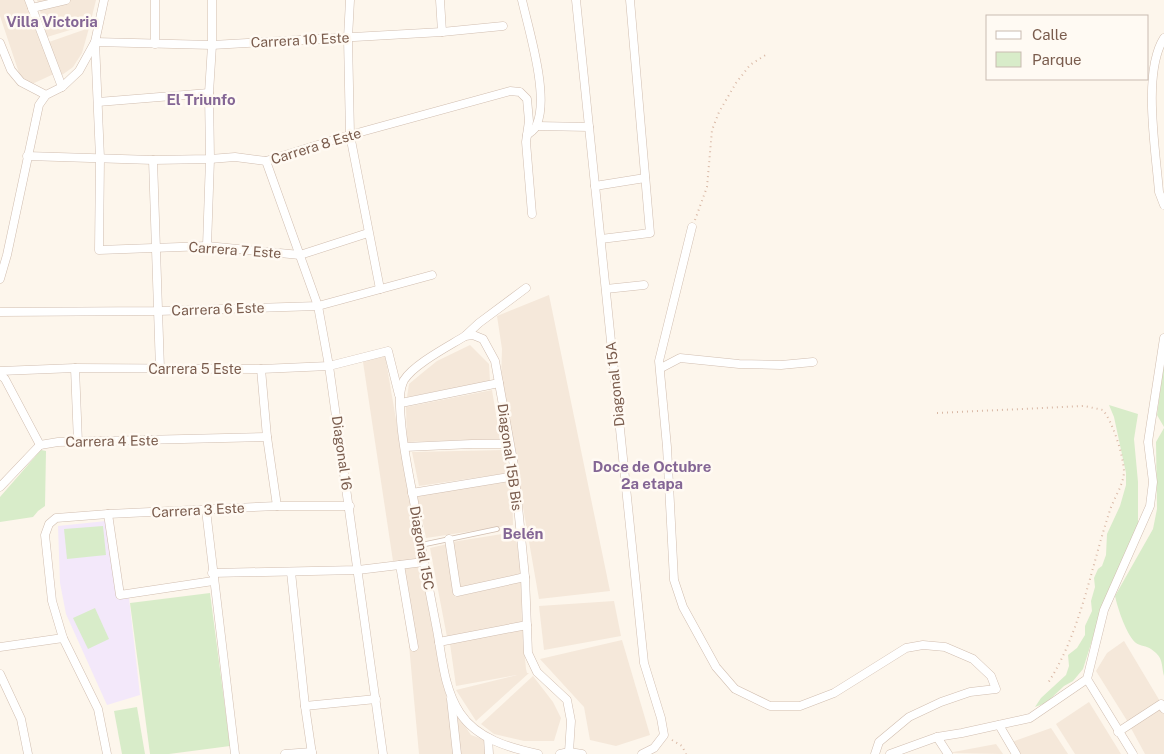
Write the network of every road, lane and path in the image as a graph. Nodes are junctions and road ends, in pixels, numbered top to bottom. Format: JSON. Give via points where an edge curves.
{"nodes":[{"id":1,"x":30,"y":0,"type":"edge"},
{"id":2,"x":66,"y":0,"type":"edge"},
{"id":3,"x":104,"y":0,"type":"edge"},
{"id":4,"x":155,"y":0,"type":"edge"},
{"id":5,"x":212,"y":0,"type":"edge"},
{"id":6,"x":350,"y":0,"type":"edge"},
{"id":7,"x":440,"y":0,"type":"edge"},
{"id":8,"x":522,"y":0,"type":"edge"},
{"id":9,"x":576,"y":0,"type":"edge"},
{"id":10,"x":630,"y":0,"type":"edge"},
{"id":11,"x":32,"y":8,"type":"junction"},
{"id":12,"x":503,"y":26,"type":"dead end"},
{"id":13,"x":442,"y":32,"type":"junction"},
{"id":14,"x":348,"y":38,"type":"junction"},
{"id":15,"x":1164,"y":38,"type":"edge"},
{"id":16,"x":95,"y":42,"type":"junction"},
{"id":17,"x":0,"y":43,"type":"edge"},
{"id":18,"x":155,"y":44,"type":"junction"},
{"id":19,"x":212,"y":44,"type":"junction"},
{"id":20,"x":767,"y":54,"type":"dead end"},
{"id":21,"x":62,"y":87,"type":"junction"},
{"id":22,"x":209,"y":93,"type":"junction"},
{"id":23,"x":46,"y":95,"type":"junction"},
{"id":24,"x":98,"y":102,"type":"junction"},
{"id":25,"x":537,"y":126,"type":"junction"},
{"id":26,"x":589,"y":127,"type":"junction"},
{"id":27,"x":350,"y":135,"type":"junction"},
{"id":28,"x":527,"y":135,"type":"junction"},
{"id":29,"x":27,"y":156,"type":"junction"},
{"id":30,"x":100,"y":158,"type":"junction"},
{"id":31,"x":210,"y":159,"type":"junction"},
{"id":32,"x":153,"y":160,"type":"junction"},
{"id":33,"x":266,"y":161,"type":"junction"},
{"id":34,"x":645,"y":178,"type":"junction"},
{"id":35,"x":595,"y":186,"type":"junction"},
{"id":36,"x":1164,"y":205,"type":"edge"},
{"id":37,"x":532,"y":214,"type":"dead end"},
{"id":38,"x":692,"y":227,"type":"joint"},
{"id":39,"x":368,"y":233,"type":"junction"},
{"id":40,"x":601,"y":239,"type":"junction"},
{"id":41,"x":207,"y":246,"type":"junction"},
{"id":42,"x":157,"y":248,"type":"junction"},
{"id":43,"x":300,"y":254,"type":"junction"},
{"id":44,"x":432,"y":275,"type":"dead end"},
{"id":45,"x":0,"y":279,"type":"edge"},
{"id":46,"x":644,"y":285,"type":"dead end"},
{"id":47,"x":526,"y":288,"type":"dead end"},
{"id":48,"x":606,"y":288,"type":"junction"},
{"id":49,"x":380,"y":289,"type":"junction"},
{"id":50,"x":318,"y":306,"type":"junction"},
{"id":51,"x":158,"y":311,"type":"junction"},
{"id":52,"x":0,"y":312,"type":"edge"},
{"id":53,"x":469,"y":335,"type":"junction"},
{"id":54,"x":1164,"y":338,"type":"edge"},
{"id":55,"x":388,"y":350,"type":"joint"},
{"id":56,"x":814,"y":362,"type":"dead end"},
{"id":57,"x":329,"y":366,"type":"junction"},
{"id":58,"x":75,"y":368,"type":"junction"},
{"id":59,"x":660,"y":368,"type":"junction"},
{"id":60,"x":160,"y":369,"type":"junction"},
{"id":61,"x":261,"y":369,"type":"junction"},
{"id":62,"x":0,"y":372,"type":"edge"},
{"id":63,"x":499,"y":383,"type":"junction"},
{"id":64,"x":401,"y":402,"type":"junction"},
{"id":65,"x":937,"y":413,"type":"dead end"},
{"id":66,"x":267,"y":437,"type":"junction"},
{"id":67,"x":78,"y":443,"type":"junction"},
{"id":68,"x":509,"y":444,"type":"junction"},
{"id":69,"x":40,"y":445,"type":"junction"},
{"id":70,"x":405,"y":447,"type":"junction"},
{"id":71,"x":515,"y":476,"type":"junction"},
{"id":72,"x":0,"y":488,"type":"edge"},
{"id":73,"x":412,"y":493,"type":"junction"},
{"id":74,"x":277,"y":506,"type":"junction"},
{"id":75,"x":350,"y":506,"type":"junction"},
{"id":76,"x":206,"y":510,"type":"junction"},
{"id":77,"x":108,"y":514,"type":"junction"},
{"id":78,"x":497,"y":529,"type":"dead end"},
{"id":79,"x":449,"y":539,"type":"junction"},
{"id":80,"x":421,"y":545,"type":"junction"},
{"id":81,"x":424,"y":562,"type":"junction"},
{"id":82,"x":400,"y":564,"type":"junction"},
{"id":83,"x":358,"y":570,"type":"junction"},
{"id":84,"x":291,"y":572,"type":"junction"},
{"id":85,"x":213,"y":577,"type":"junction"},
{"id":86,"x":525,"y":577,"type":"junction"},
{"id":87,"x":526,"y":625,"type":"junction"},
{"id":88,"x":64,"y":638,"type":"junction"},
{"id":89,"x":439,"y":642,"type":"junction"},
{"id":90,"x":0,"y":647,"type":"edge"},
{"id":91,"x":414,"y":647,"type":"dead end"},
{"id":92,"x":0,"y":674,"type":"edge"},
{"id":93,"x":1088,"y":679,"type":"junction"},
{"id":94,"x":1048,"y":683,"type":"dead end"},
{"id":95,"x":450,"y":694,"type":"junction"},
{"id":96,"x":376,"y":699,"type":"junction"},
{"id":97,"x":305,"y":706,"type":"junction"},
{"id":98,"x":1164,"y":709,"type":"edge"},
{"id":99,"x":999,"y":725,"type":"junction"},
{"id":100,"x":1118,"y":732,"type":"junction"},
{"id":101,"x":664,"y":735,"type":"junction"},
{"id":102,"x":937,"y":737,"type":"junction"},
{"id":103,"x":490,"y":738,"type":"junction"},
{"id":104,"x":569,"y":752,"type":"junction"},
{"id":105,"x":312,"y":753,"type":"edge"},
{"id":106,"x":895,"y":753,"type":"edge"},
{"id":107,"x":1131,"y":753,"type":"edge"},
{"id":108,"x":28,"y":754,"type":"edge"},
{"id":109,"x":108,"y":754,"type":"edge"},
{"id":110,"x":235,"y":754,"type":"edge"},
{"id":111,"x":285,"y":754,"type":"edge"},
{"id":112,"x":383,"y":754,"type":"edge"},
{"id":113,"x":456,"y":754,"type":"edge"},
{"id":114,"x":489,"y":754,"type":"edge"},
{"id":115,"x":538,"y":754,"type":"edge"},
{"id":116,"x":560,"y":754,"type":"edge"},
{"id":117,"x":582,"y":754,"type":"edge"},
{"id":118,"x":642,"y":754,"type":"edge"},
{"id":119,"x":686,"y":754,"type":"edge"},
{"id":120,"x":875,"y":754,"type":"edge"},
{"id":121,"x":948,"y":754,"type":"edge"},
{"id":122,"x":1016,"y":754,"type":"edge"}],
"edges":[{"from":1,"to":11,"type":"street"},
{"from":2,"to":11,"type":"street"},
{"from":3,"to":16,"type":"street"},
{"from":4,"to":18,"type":"street"},
{"from":5,"to":19,"type":"street"},
{"from":6,"to":14,"type":"street"},
{"from":7,"to":13,"type":"street"},
{"from":8,"to":25,"type":"street","via":[[538,74],[541,112]]},
{"from":9,"to":26,"type":"street","name":"Diagonal 15A"},
{"from":10,"to":34,"type":"street"},
{"from":11,"to":21,"type":"street"},
{"from":12,"to":13,"type":"street","name":"Carrera 10 Este"},
{"from":13,"to":14,"type":"street","name":"Carrera 10 Este"},
{"from":14,"to":19,"type":"street","name":"Carrera 10 Este"},
{"from":14,"to":27,"type":"street"},
{"from":15,"to":36,"type":"street","via":[[1158,48],[1151,93],[1159,192]]},
{"from":16,"to":18,"type":"street","name":"Carrera 10 Este"},
{"from":16,"to":21,"type":"street","via":[[79,71]]},
{"from":16,"to":24,"type":"street"},
{"from":17,"to":23,"type":"street","via":[[11,70],[21,82]]},
{"from":18,"to":19,"type":"street","name":"Carrera 10 Este"},
{"from":19,"to":22,"type":"street"},
{"from":20,"to":38,"type":"path","via":[[750,65],[719,112],[712,130],[707,187]]},
{"from":21,"to":23,"type":"street"},
{"from":22,"to":24,"type":"street"},
{"from":22,"to":31,"type":"street"},
{"from":23,"to":29,"type":"street","via":[[39,105]]},
{"from":24,"to":30,"type":"street"},
{"from":25,"to":26,"type":"street"},
{"from":25,"to":28,"type":"street"},
{"from":26,"to":35,"type":"street","name":"Diagonal 15A"},
{"from":27,"to":28,"type":"street","name":"Carrera 8 Este","via":[[510,91],[520,92],[528,99]]},
{"from":27,"to":33,"type":"street","name":"Carrera 8 Este"},
{"from":27,"to":39,"type":"street"},
{"from":28,"to":37,"type":"street"},
{"from":29,"to":30,"type":"street","name":"Carrera 8 Este"},
{"from":29,"to":45,"type":"street"},
{"from":30,"to":32,"type":"street","name":"Carrera 8 Este"},
{"from":30,"to":42,"type":"street","name":"Carrera 7 Este","via":[[99,250]]},
{"from":31,"to":32,"type":"street","name":"Carrera 8 Este"},
{"from":31,"to":33,"type":"street","name":"Carrera 8 Este","via":[[235,157]]},
{"from":31,"to":41,"type":"street"},
{"from":32,"to":42,"type":"street"},
{"from":33,"to":43,"type":"street","name":"Diagonal 16"},
{"from":34,"to":35,"type":"street"},
{"from":34,"to":40,"type":"street","via":[[650,232]]},
{"from":35,"to":40,"type":"street","name":"Diagonal 15A"},
{"from":38,"to":59,"type":"street","via":[[659,361]]},
{"from":39,"to":43,"type":"street","name":"Carrera 7 Este"},
{"from":39,"to":49,"type":"street"},
{"from":40,"to":48,"type":"street","name":"Diagonal 15A"},
{"from":41,"to":42,"type":"street","name":"Carrera 7 Este"},
{"from":41,"to":43,"type":"street","name":"Carrera 7 Este"},
{"from":42,"to":51,"type":"street"},
{"from":43,"to":50,"type":"street","name":"Diagonal 16"},
{"from":44,"to":49,"type":"street","name":"Carrera 6 Este"},
{"from":46,"to":48,"type":"street"},
{"from":47,"to":53,"type":"street","via":[[479,323]]},
{"from":48,"to":101,"type":"street","name":"Diagonal 15A","via":[[644,663]]},
{"from":49,"to":50,"type":"street","name":"Carrera 6 Este"},
{"from":50,"to":51,"type":"street","name":"Carrera 6 Este"},
{"from":50,"to":57,"type":"street","name":"Diagonal 16"},
{"from":51,"to":52,"type":"street","name":"Carrera 6 Este"},
{"from":51,"to":60,"type":"street"},
{"from":53,"to":63,"type":"street","name":"Diagonal 15B Bis","via":[[483,339],[489,348]]},
{"from":53,"to":64,"type":"street","name":"Diagonal 15C","via":[[416,368],[404,380]]},
{"from":54,"to":93,"type":"street","via":[[1148,442],[1153,482],[1150,506],[1104,610]]},
{"from":55,"to":57,"type":"street","name":"Carrera 5 Este"},
{"from":55,"to":64,"type":"street","name":"Diagonal 15C"},
{"from":56,"to":59,"type":"street","via":[[739,364],[680,358]]},
{"from":57,"to":61,"type":"street","name":"Carrera 5 Este"},
{"from":57,"to":75,"type":"street","name":"Diagonal 16"},
{"from":58,"to":60,"type":"street","name":"Carrera 5 Este"},
{"from":58,"to":62,"type":"street","name":"Carrera 5 Este"},
{"from":58,"to":67,"type":"street"},
{"from":59,"to":120,"type":"street","via":[[674,580],[682,607],[716,667],[735,689],[770,706],[800,706],[834,693],[906,648],[923,645],[945,647],[973,659],[990,676],[996,689],[970,692],[909,717],[880,742]]},
{"from":60,"to":61,"type":"street","name":"Carrera 5 Este"},
{"from":61,"to":66,"type":"street"},
{"from":62,"to":69,"type":"street"},
{"from":63,"to":64,"type":"street"},
{"from":63,"to":68,"type":"street","name":"Diagonal 15B Bis"},
{"from":64,"to":70,"type":"street","name":"Diagonal 15C"},
{"from":65,"to":94,"type":"path","via":[[1084,406],[1103,410],[1109,418],[1124,472],[1091,579],[1060,664]]},
{"from":66,"to":67,"type":"street","name":"Carrera 4 Este"},
{"from":66,"to":74,"type":"street"},
{"from":67,"to":69,"type":"street","name":"Carrera 4 Este"},
{"from":68,"to":70,"type":"street"},
{"from":68,"to":71,"type":"street","name":"Diagonal 15B Bis"},
{"from":69,"to":72,"type":"street"},
{"from":70,"to":73,"type":"street","name":"Diagonal 15C"},
{"from":71,"to":73,"type":"street"},
{"from":71,"to":86,"type":"street","name":"Diagonal 15B Bis"},
{"from":73,"to":80,"type":"street","name":"Diagonal 15C"},
{"from":74,"to":75,"type":"street","name":"Carrera 3 Este"},
{"from":74,"to":76,"type":"street","name":"Carrera 3 Este"},
{"from":75,"to":83,"type":"street","name":"Diagonal 16"},
{"from":76,"to":77,"type":"street","name":"Carrera 3 Este"},
{"from":76,"to":85,"type":"street"},
{"from":77,"to":85,"type":"street","via":[[120,595]]},
{"from":77,"to":88,"type":"street","name":"Carrera 3 Este","via":[[56,518],[49,524],[45,535],[52,601]]},
{"from":78,"to":79,"type":"lane"},
{"from":79,"to":80,"type":"lane"},
{"from":79,"to":86,"type":"street","via":[[457,592]]},
{"from":80,"to":81,"type":"street","name":"Diagonal 15C"},
{"from":81,"to":82,"type":"street"},
{"from":81,"to":89,"type":"street","name":"Diagonal 15C"},
{"from":82,"to":83,"type":"street"},
{"from":82,"to":91,"type":"street"},
{"from":83,"to":84,"type":"street"},
{"from":83,"to":96,"type":"street","name":"Diagonal 16"},
{"from":84,"to":85,"type":"street"},
{"from":84,"to":97,"type":"street"},
{"from":85,"to":110,"type":"street"},
{"from":86,"to":87,"type":"street","name":"Diagonal 15B Bis"},
{"from":87,"to":89,"type":"street"},
{"from":87,"to":104,"type":"street","name":"Diagonal 15B Bis","via":[[531,662],[537,672],[567,700],[571,720]]},
{"from":88,"to":90,"type":"street"},
{"from":88,"to":109,"type":"street","via":[[98,709]]},
{"from":89,"to":95,"type":"street","name":"Diagonal 15C"},
{"from":92,"to":108,"type":"street","via":[[21,719]]},
{"from":93,"to":99,"type":"street","via":[[1030,718]]},
{"from":93,"to":100,"type":"street"},
{"from":95,"to":103,"type":"street","name":"Diagonal 15C","via":[[468,723]]},
{"from":95,"to":113,"type":"street","name":"Diagonal 15C"},
{"from":96,"to":97,"type":"street"},
{"from":96,"to":112,"type":"street","name":"Diagonal 16"},
{"from":97,"to":105,"type":"street"},
{"from":98,"to":100,"type":"street","via":[[1160,704]]},
{"from":99,"to":102,"type":"street"},
{"from":99,"to":122,"type":"street"},
{"from":100,"to":107,"type":"street"},
{"from":101,"to":118,"type":"street","via":[[654,748]]},
{"from":101,"to":119,"type":"path","via":[[682,746]]},
{"from":102,"to":106,"type":"street"},
{"from":102,"to":121,"type":"street"},
{"from":103,"to":114,"type":"street"},
{"from":103,"to":115,"type":"street","name":"Diagonal 15C","via":[[514,749]]},
{"from":104,"to":116,"type":"street"},
{"from":104,"to":117,"type":"street"},
{"from":105,"to":111,"type":"street"}]}
